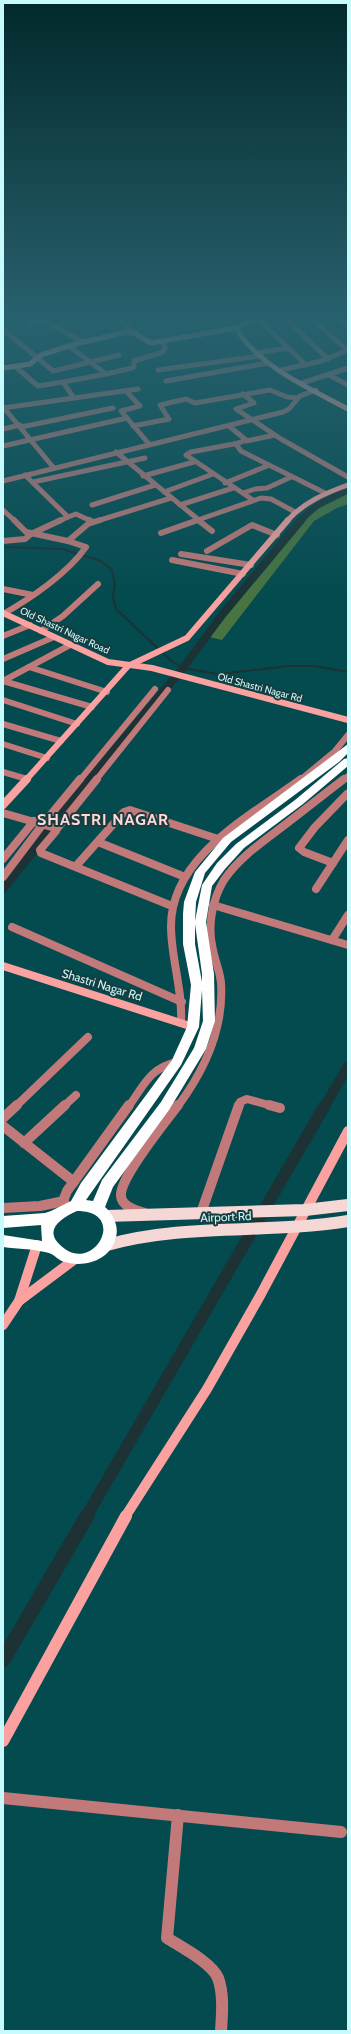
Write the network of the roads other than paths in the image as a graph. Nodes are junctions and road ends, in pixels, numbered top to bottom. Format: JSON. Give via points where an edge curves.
{"nodes":[{"id":1,"x":7,"y":410,"type":"edge"},
{"id":2,"x":104,"y":410,"type":"edge"},
{"id":3,"x":121,"y":410,"type":"edge"},
{"id":4,"x":163,"y":410,"type":"edge"},
{"id":5,"x":237,"y":410,"type":"edge"},
{"id":6,"x":288,"y":410,"type":"edge"},
{"id":7,"x":126,"y":418,"type":"junction"},
{"id":8,"x":253,"y":420,"type":"junction"},
{"id":9,"x":21,"y":426,"type":"junction"},
{"id":10,"x":133,"y":426,"type":"junction"},
{"id":11,"x":229,"y":426,"type":"junction"},
{"id":12,"x":3,"y":429,"type":"edge"},
{"id":13,"x":275,"y":435,"type":"junction"},
{"id":14,"x":32,"y":440,"type":"junction"},
{"id":15,"x":246,"y":440,"type":"junction"},
{"id":16,"x":239,"y":443,"type":"junction"},
{"id":17,"x":149,"y":444,"type":"junction"},
{"id":18,"x":3,"y":446,"type":"edge"},
{"id":19,"x":116,"y":452,"type":"junction"},
{"id":20,"x":145,"y":458,"type":"dead end"},
{"id":21,"x":126,"y":462,"type":"junction"},
{"id":22,"x":194,"y":462,"type":"junction"},
{"id":23,"x":267,"y":466,"type":"junction"},
{"id":24,"x":50,"y":468,"type":"junction"},
{"id":25,"x":212,"y":474,"type":"junction"},
{"id":26,"x":25,"y":475,"type":"junction"},
{"id":27,"x":143,"y":476,"type":"junction"},
{"id":28,"x":56,"y":477,"type":"junction"},
{"id":29,"x":291,"y":477,"type":"junction"},
{"id":30,"x":348,"y":477,"type":"edge"},
{"id":31,"x":3,"y":481,"type":"edge"},
{"id":32,"x":33,"y":482,"type":"junction"},
{"id":33,"x":226,"y":482,"type":"junction"},
{"id":34,"x":155,"y":485,"type":"junction"},
{"id":35,"x":348,"y":486,"type":"edge"},
{"id":36,"x":233,"y":488,"type":"junction"},
{"id":37,"x":164,"y":492,"type":"junction"},
{"id":38,"x":242,"y":493,"type":"junction"},
{"id":39,"x":326,"y":493,"type":"junction"},
{"id":40,"x":171,"y":498,"type":"junction"},
{"id":41,"x":253,"y":500,"type":"junction"},
{"id":42,"x":92,"y":505,"type":"dead end"},
{"id":43,"x":180,"y":505,"type":"junction"},
{"id":44,"x":3,"y":510,"type":"edge"},
{"id":45,"x":296,"y":512,"type":"junction"},
{"id":46,"x":68,"y":517,"type":"junction"},
{"id":47,"x":198,"y":520,"type":"junction"},
{"id":48,"x":93,"y":522,"type":"junction"},
{"id":49,"x":212,"y":530,"type":"dead end"},
{"id":50,"x":161,"y":533,"type":"dead end"},
{"id":51,"x":31,"y":534,"type":"junction"},
{"id":52,"x":277,"y":535,"type":"junction"},
{"id":53,"x":3,"y":541,"type":"edge"},
{"id":54,"x":68,"y":541,"type":"junction"},
{"id":55,"x":207,"y":551,"type":"dead end"},
{"id":56,"x":181,"y":554,"type":"dead end"},
{"id":57,"x":172,"y":560,"type":"dead end"},
{"id":58,"x":251,"y":565,"type":"junction"},
{"id":59,"x":243,"y":574,"type":"junction"},
{"id":60,"x":98,"y":584,"type":"dead end"},
{"id":61,"x":3,"y":589,"type":"edge"},
{"id":62,"x":33,"y":595,"type":"junction"},
{"id":63,"x":4,"y":613,"type":"edge"},
{"id":64,"x":30,"y":625,"type":"junction"},
{"id":65,"x":41,"y":631,"type":"junction"},
{"id":66,"x":3,"y":636,"type":"edge"},
{"id":67,"x":54,"y":638,"type":"junction"},
{"id":68,"x":70,"y":645,"type":"junction"},
{"id":69,"x":3,"y":659,"type":"edge"},
{"id":70,"x":128,"y":666,"type":"junction"},
{"id":71,"x":29,"y":667,"type":"junction"},
{"id":72,"x":166,"y":671,"type":"joint"},
{"id":73,"x":3,"y":681,"type":"edge"},
{"id":74,"x":219,"y":685,"type":"junction"},
{"id":75,"x":155,"y":689,"type":"dead end"},
{"id":76,"x":168,"y":690,"type":"dead end"},
{"id":77,"x":107,"y":692,"type":"junction"},
{"id":78,"x":3,"y":700,"type":"edge"},
{"id":79,"x":92,"y":708,"type":"junction"},
{"id":80,"x":348,"y":714,"type":"edge"},
{"id":81,"x":348,"y":720,"type":"edge"},
{"id":82,"x":3,"y":724,"type":"edge"},
{"id":83,"x":77,"y":724,"type":"junction"},
{"id":84,"x":348,"y":735,"type":"edge"},
{"id":85,"x":61,"y":741,"type":"junction"},
{"id":86,"x":3,"y":744,"type":"edge"},
{"id":87,"x":348,"y":747,"type":"edge"},
{"id":88,"x":47,"y":758,"type":"junction"},
{"id":89,"x":348,"y":761,"type":"edge"},
{"id":90,"x":3,"y":772,"type":"edge"},
{"id":91,"x":348,"y":776,"type":"edge"},
{"id":92,"x":27,"y":779,"type":"junction"},
{"id":93,"x":332,"y":788,"type":"junction"},
{"id":94,"x":348,"y":794,"type":"edge"},
{"id":95,"x":3,"y":805,"type":"edge"},
{"id":96,"x":3,"y":812,"type":"edge"},
{"id":97,"x":34,"y":821,"type":"junction"},
{"id":98,"x":50,"y":827,"type":"junction"},
{"id":99,"x":218,"y":839,"type":"junction"},
{"id":100,"x":348,"y":840,"type":"edge"},
{"id":101,"x":98,"y":842,"type":"junction"},
{"id":102,"x":3,"y":859,"type":"edge"},
{"id":103,"x":333,"y":863,"type":"junction"},
{"id":104,"x":76,"y":866,"type":"junction"},
{"id":105,"x":3,"y":877,"type":"edge"},
{"id":106,"x":185,"y":877,"type":"junction"},
{"id":107,"x":316,"y":888,"type":"dead end"},
{"id":108,"x":213,"y":905,"type":"junction"},
{"id":109,"x":172,"y":906,"type":"junction"},
{"id":110,"x":348,"y":915,"type":"edge"},
{"id":111,"x":12,"y":927,"type":"dead end"},
{"id":112,"x":332,"y":940,"type":"junction"},
{"id":113,"x":348,"y":945,"type":"edge"},
{"id":114,"x":3,"y":966,"type":"edge"},
{"id":115,"x":182,"y":1002,"type":"junction"},
{"id":116,"x":181,"y":1023,"type":"junction"},
{"id":117,"x":193,"y":1027,"type":"junction"},
{"id":118,"x":88,"y":1037,"type":"dead end"},
{"id":119,"x":177,"y":1062,"type":"junction"},
{"id":120,"x":76,"y":1095,"type":"dead end"},
{"id":121,"x":280,"y":1108,"type":"dead end"},
{"id":122,"x":3,"y":1118,"type":"edge"},
{"id":123,"x":3,"y":1126,"type":"edge"},
{"id":124,"x":348,"y":1131,"type":"edge"},
{"id":125,"x":24,"y":1143,"type":"junction"},
{"id":126,"x":74,"y":1182,"type":"junction"},
{"id":127,"x":348,"y":1205,"type":"edge"},
{"id":128,"x":3,"y":1208,"type":"edge"},
{"id":129,"x":64,"y":1208,"type":"junction"},
{"id":130,"x":305,"y":1210,"type":"junction"},
{"id":131,"x":101,"y":1213,"type":"junction"},
{"id":132,"x":201,"y":1213,"type":"junction"},
{"id":133,"x":151,"y":1215,"type":"junction"},
{"id":134,"x":348,"y":1221,"type":"edge"},
{"id":135,"x":3,"y":1222,"type":"edge"},
{"id":136,"x":295,"y":1228,"type":"junction"},
{"id":137,"x":3,"y":1241,"type":"edge"},
{"id":138,"x":37,"y":1245,"type":"junction"},
{"id":139,"x":107,"y":1245,"type":"junction"},
{"id":140,"x":52,"y":1248,"type":"junction"},
{"id":141,"x":75,"y":1259,"type":"junction"},
{"id":142,"x":19,"y":1301,"type":"junction"},
{"id":143,"x":3,"y":1326,"type":"edge"},
{"id":144,"x":3,"y":1741,"type":"edge"},
{"id":145,"x":3,"y":1798,"type":"edge"},
{"id":146,"x":178,"y":1815,"type":"junction"},
{"id":147,"x":341,"y":1832,"type":"dead end"},
{"id":148,"x":221,"y":2031,"type":"edge"}],
"edges":[{"from":1,"to":9,"type":"street"},
{"from":2,"to":9,"type":"street"},
{"from":3,"to":7,"type":"street"},
{"from":4,"to":10,"type":"street","via":[[169,419]]},
{"from":5,"to":8,"type":"street"},
{"from":6,"to":8,"type":"street"},
{"from":7,"to":10,"type":"street"},
{"from":7,"to":14,"type":"street"},
{"from":8,"to":11,"type":"street"},
{"from":8,"to":13,"type":"street"},
{"from":9,"to":12,"type":"street"},
{"from":9,"to":14,"type":"street"},
{"from":10,"to":17,"type":"street"},
{"from":11,"to":15,"type":"street"},
{"from":11,"to":17,"type":"street"},
{"from":13,"to":15,"type":"street"},
{"from":13,"to":30,"type":"street"},
{"from":14,"to":18,"type":"street"},
{"from":14,"to":24,"type":"street"},
{"from":15,"to":16,"type":"street"},
{"from":16,"to":22,"type":"street","via":[[188,453],[186,455]]},
{"from":16,"to":23,"type":"street","via":[[236,446],[241,451]]},
{"from":17,"to":19,"type":"street"},
{"from":19,"to":21,"type":"street"},
{"from":19,"to":24,"type":"street"},
{"from":20,"to":21,"type":"street"},
{"from":21,"to":27,"type":"street"},
{"from":21,"to":28,"type":"street"},
{"from":22,"to":25,"type":"street"},
{"from":22,"to":27,"type":"street"},
{"from":23,"to":29,"type":"street"},
{"from":23,"to":33,"type":"street"},
{"from":24,"to":26,"type":"street"},
{"from":24,"to":28,"type":"street"},
{"from":25,"to":33,"type":"street"},
{"from":25,"to":37,"type":"street"},
{"from":26,"to":31,"type":"street"},
{"from":26,"to":32,"type":"street"},
{"from":27,"to":34,"type":"street"},
{"from":28,"to":32,"type":"street"},
{"from":29,"to":38,"type":"street","via":[[265,489]]},
{"from":29,"to":39,"type":"street"},
{"from":32,"to":46,"type":"street"},
{"from":33,"to":36,"type":"street"},
{"from":34,"to":37,"type":"street"},
{"from":34,"to":42,"type":"street"},
{"from":35,"to":39,"type":"street"},
{"from":36,"to":38,"type":"street"},
{"from":36,"to":43,"type":"street"},
{"from":37,"to":40,"type":"street"},
{"from":38,"to":41,"type":"street"},
{"from":39,"to":45,"type":"street"},
{"from":40,"to":43,"type":"street"},
{"from":40,"to":48,"type":"street"},
{"from":41,"to":45,"type":"street","via":[[266,497]]},
{"from":41,"to":47,"type":"street"},
{"from":43,"to":47,"type":"street"},
{"from":44,"to":51,"type":"street"},
{"from":45,"to":52,"type":"street"},
{"from":46,"to":48,"type":"street","via":[[76,514]]},
{"from":46,"to":51,"type":"street"},
{"from":47,"to":49,"type":"street"},
{"from":47,"to":50,"type":"street"},
{"from":48,"to":54,"type":"street"},
{"from":51,"to":53,"type":"street","via":[[22,540]]},
{"from":51,"to":54,"type":"street"},
{"from":52,"to":55,"type":"street","via":[[252,525]]},
{"from":52,"to":58,"type":"street"},
{"from":54,"to":62,"type":"street","via":[[84,545],[85,550]]},
{"from":56,"to":58,"type":"street"},
{"from":57,"to":59,"type":"street"},
{"from":58,"to":59,"type":"street"},
{"from":59,"to":70,"type":"street","via":[[182,641]]},
{"from":60,"to":65,"type":"street","via":[[63,616]]},
{"from":61,"to":62,"type":"street"},
{"from":62,"to":63,"type":"street"},
{"from":63,"to":64,"type":"street","name":"Old Shastri Nagar Road"},
{"from":64,"to":65,"type":"street","name":"Old Shastri Nagar Road"},
{"from":64,"to":66,"type":"street"},
{"from":65,"to":67,"type":"street","name":"Old Shastri Nagar Road"},
{"from":67,"to":68,"type":"street","name":"Old Shastri Nagar Road"},
{"from":67,"to":69,"type":"street"},
{"from":68,"to":70,"type":"street","name":"Old Shastri Nagar Road","via":[[108,662]]},
{"from":68,"to":71,"type":"street"},
{"from":70,"to":72,"type":"street","name":"Old Shastri Nagar Road"},
{"from":70,"to":77,"type":"street"},
{"from":71,"to":73,"type":"street"},
{"from":71,"to":77,"type":"street"},
{"from":72,"to":74,"type":"street","name":"Old Shastri Nagar Rd"},
{"from":73,"to":79,"type":"street"},
{"from":74,"to":80,"type":"street"},
{"from":74,"to":81,"type":"street","name":"Old Shastri Nagar Rd"},
{"from":75,"to":98,"type":"street"},
{"from":76,"to":98,"type":"street"},
{"from":77,"to":79,"type":"street"},
{"from":78,"to":83,"type":"street"},
{"from":79,"to":83,"type":"street"},
{"from":82,"to":85,"type":"street"},
{"from":83,"to":85,"type":"street"},
{"from":84,"to":99,"type":"street","via":[[321,764]]},
{"from":85,"to":88,"type":"street"},
{"from":86,"to":88,"type":"street"},
{"from":87,"to":117,"type":"highway","via":[[335,760],[227,840],[200,872],[189,914],[189,944],[197,985]]},
{"from":88,"to":92,"type":"street"},
{"from":89,"to":131,"type":"highway","via":[[240,846],[207,885],[200,922],[208,974],[208,1021],[200,1049],[165,1106],[107,1184]]},
{"from":90,"to":92,"type":"street"},
{"from":91,"to":93,"type":"street"},
{"from":92,"to":95,"type":"street"},
{"from":93,"to":94,"type":"street"},
{"from":93,"to":108,"type":"street","via":[[236,864],[218,888]]},
{"from":94,"to":103,"type":"street","via":[[315,827],[300,848]]},
{"from":96,"to":97,"type":"street"},
{"from":97,"to":98,"type":"street"},
{"from":97,"to":102,"type":"street"},
{"from":98,"to":104,"type":"street","via":[[40,851]]},
{"from":98,"to":105,"type":"street"},
{"from":99,"to":101,"type":"street","via":[[130,810],[124,812]]},
{"from":99,"to":106,"type":"street"},
{"from":100,"to":103,"type":"street"},
{"from":101,"to":104,"type":"street"},
{"from":101,"to":106,"type":"street"},
{"from":103,"to":107,"type":"street"},
{"from":104,"to":109,"type":"street"},
{"from":106,"to":109,"type":"street"},
{"from":108,"to":112,"type":"street"},
{"from":108,"to":133,"type":"street","via":[[211,941],[221,981],[221,1012],[218,1027],[199,1076],[121,1190],[122,1199],[126,1204]]},
{"from":109,"to":115,"type":"street","via":[[173,955]]},
{"from":110,"to":112,"type":"street"},
{"from":111,"to":115,"type":"street"},
{"from":112,"to":113,"type":"street"},
{"from":114,"to":116,"type":"street","name":"Shastri Nagar Rd"},
{"from":115,"to":116,"type":"street"},
{"from":116,"to":117,"type":"street","name":"Shastri Nagar Rd"},
{"from":117,"to":119,"type":"highway"},
{"from":118,"to":122,"type":"street"},
{"from":119,"to":126,"type":"street","via":[[164,1065],[153,1072]]},
{"from":119,"to":129,"type":"highway","via":[[86,1187]]},
{"from":120,"to":125,"type":"street"},
{"from":121,"to":132,"type":"street","via":[[247,1099],[240,1102]]},
{"from":123,"to":125,"type":"street"},
{"from":124,"to":130,"type":"street"},
{"from":125,"to":126,"type":"street"},
{"from":126,"to":129,"type":"street","via":[[67,1191]]},
{"from":127,"to":130,"type":"main road"},
{"from":128,"to":129,"type":"street"},
{"from":129,"to":131,"type":"highway","via":[[89,1206]]},
{"from":129,"to":135,"type":"highway","via":[[45,1219]]},
{"from":129,"to":140,"type":"highway","via":[[48,1226],[47,1238]]},
{"from":130,"to":132,"type":"main road"},
{"from":130,"to":136,"type":"street"},
{"from":131,"to":133,"type":"main road"},
{"from":131,"to":139,"type":"highway","via":[[111,1230]]},
{"from":132,"to":133,"type":"main road"},
{"from":134,"to":136,"type":"main road","name":"Airport Rd"},
{"from":136,"to":139,"type":"main road","name":"Airport Rd","via":[[162,1233]]},
{"from":136,"to":144,"type":"street","via":[[262,1294],[208,1389],[122,1522]]},
{"from":137,"to":138,"type":"highway"},
{"from":138,"to":140,"type":"highway"},
{"from":138,"to":142,"type":"street"},
{"from":139,"to":141,"type":"highway","via":[[99,1253]]},
{"from":140,"to":141,"type":"highway","via":[[63,1256]]},
{"from":141,"to":142,"type":"street"},
{"from":142,"to":143,"type":"street"},
{"from":145,"to":146,"type":"street"},
{"from":146,"to":147,"type":"street"},
{"from":146,"to":148,"type":"street","via":[[167,1938],[197,1958],[218,1977],[223,2009]]}]}
